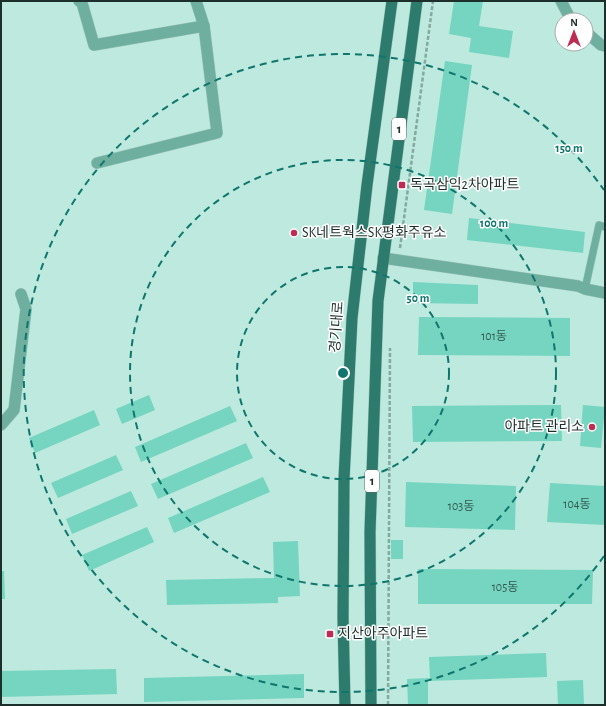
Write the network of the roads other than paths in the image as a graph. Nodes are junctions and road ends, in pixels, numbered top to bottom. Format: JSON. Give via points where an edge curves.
{"nodes":[{"id":1,"x":78,"y":1,"type":"edge"},
{"id":2,"x":196,"y":1,"type":"edge"},
{"id":3,"x":392,"y":1,"type":"edge"},
{"id":4,"x":417,"y":1,"type":"edge"},
{"id":5,"x":561,"y":1,"type":"edge"},
{"id":6,"x":567,"y":12,"type":"edge"},
{"id":7,"x":204,"y":26,"type":"junction"},
{"id":8,"x":594,"y":39,"type":"edge"},
{"id":9,"x":605,"y":46,"type":"edge"},
{"id":10,"x":97,"y":163,"type":"dead end"},
{"id":11,"x":605,"y":227,"type":"edge"},
{"id":12,"x":383,"y":258,"type":"junction"},
{"id":13,"x":584,"y":289,"type":"junction"},
{"id":14,"x":605,"y":293,"type":"edge"},
{"id":15,"x":21,"y":294,"type":"dead end"},
{"id":16,"x":1,"y":425,"type":"edge"},
{"id":17,"x":345,"y":705,"type":"edge"},
{"id":18,"x":371,"y":705,"type":"edge"}],
"edges":[{"from":1,"to":7,"type":"street","via":[[82,3],[94,45]]},
{"from":2,"to":7,"type":"street"},
{"from":3,"to":17,"type":"main road","name":"경기대로","number":"1","via":[[366,185],[352,318],[344,485]]},
{"from":4,"to":12,"type":"main road","number":"1"},
{"from":5,"to":6,"type":"street"},
{"from":7,"to":10,"type":"street","via":[[217,133]]},
{"from":8,"to":9,"type":"street"},
{"from":11,"to":13,"type":"lane","via":[[599,226]]},
{"from":12,"to":13,"type":"street","via":[[578,286]]},
{"from":12,"to":18,"type":"main road","number":"1","via":[[378,300],[370,532]]},
{"from":13,"to":14,"type":"street"},
{"from":15,"to":16,"type":"street","via":[[26,308],[14,410]]}]}
